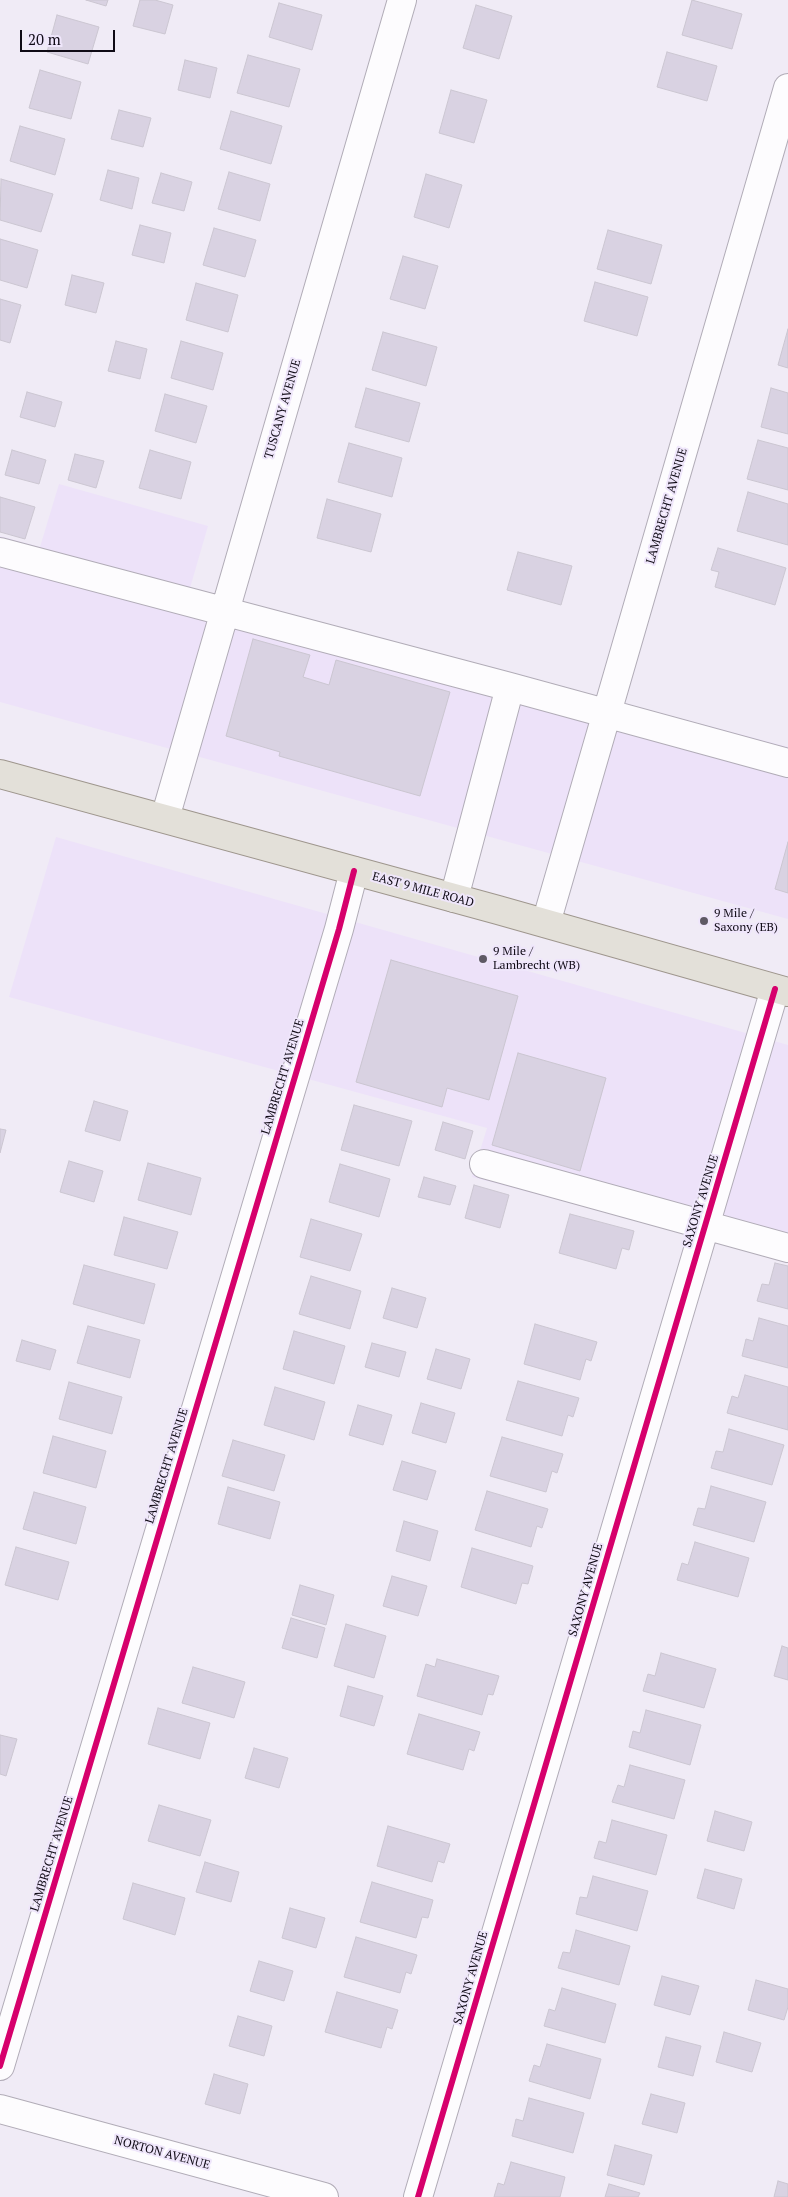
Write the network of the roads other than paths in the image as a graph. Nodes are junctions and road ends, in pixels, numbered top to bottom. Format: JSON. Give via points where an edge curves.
{"nodes":[{"id":1,"x":402,"y":0,"type":"edge"},
{"id":2,"x":788,"y":88,"type":"edge"},
{"id":3,"x":0,"y":552,"type":"edge"},
{"id":4,"x":225,"y":611,"type":"junction"},
{"id":5,"x":510,"y":687,"type":"junction"},
{"id":6,"x":607,"y":713,"type":"junction"},
{"id":7,"x":788,"y":763,"type":"edge"},
{"id":8,"x":0,"y":774,"type":"edge"},
{"id":9,"x":165,"y":818,"type":"junction"},
{"id":10,"x":354,"y":871,"type":"junction"},
{"id":11,"x":454,"y":898,"type":"junction"},
{"id":12,"x":546,"y":923,"type":"junction"},
{"id":13,"x":782,"y":990,"type":"edge"},
{"id":14,"x":484,"y":1164,"type":"dead end"},
{"id":15,"x":706,"y":1224,"type":"junction"},
{"id":16,"x":788,"y":1248,"type":"edge"},
{"id":17,"x":0,"y":2066,"type":"edge"},
{"id":18,"x":0,"y":2109,"type":"edge"},
{"id":19,"x":324,"y":2197,"type":"edge"},
{"id":20,"x":418,"y":2197,"type":"edge"}],
"edges":[{"from":1,"to":4,"type":"street","name":"TUSCANY AVENUE"},
{"from":2,"to":6,"type":"street","name":"LAMBRECHT AVENUE"},
{"from":3,"to":4,"type":"street"},
{"from":4,"to":5,"type":"street"},
{"from":4,"to":9,"type":"street","name":"TUSCANY AVENUE"},
{"from":5,"to":6,"type":"street"},
{"from":5,"to":11,"type":"street"},
{"from":6,"to":7,"type":"street"},
{"from":6,"to":12,"type":"street","name":"LAMBRECHT AVENUE"},
{"from":8,"to":9,"type":"main road","name":"EAST 9 MILE ROAD"},
{"from":9,"to":10,"type":"main road","name":"EAST 9 MILE ROAD"},
{"from":10,"to":11,"type":"main road","name":"EAST 9 MILE ROAD"},
{"from":10,"to":17,"type":"street","name":"LAMBRECHT AVENUE"},
{"from":11,"to":12,"type":"main road","name":"EAST 9 MILE ROAD"},
{"from":12,"to":13,"type":"main road","name":"EAST 9 MILE ROAD"},
{"from":13,"to":15,"type":"street","name":"SAXONY AVENUE"},
{"from":14,"to":15,"type":"street"},
{"from":15,"to":16,"type":"street"},
{"from":15,"to":20,"type":"street","name":"SAXONY AVENUE"},
{"from":18,"to":19,"type":"street","name":"NORTON AVENUE"}]}
